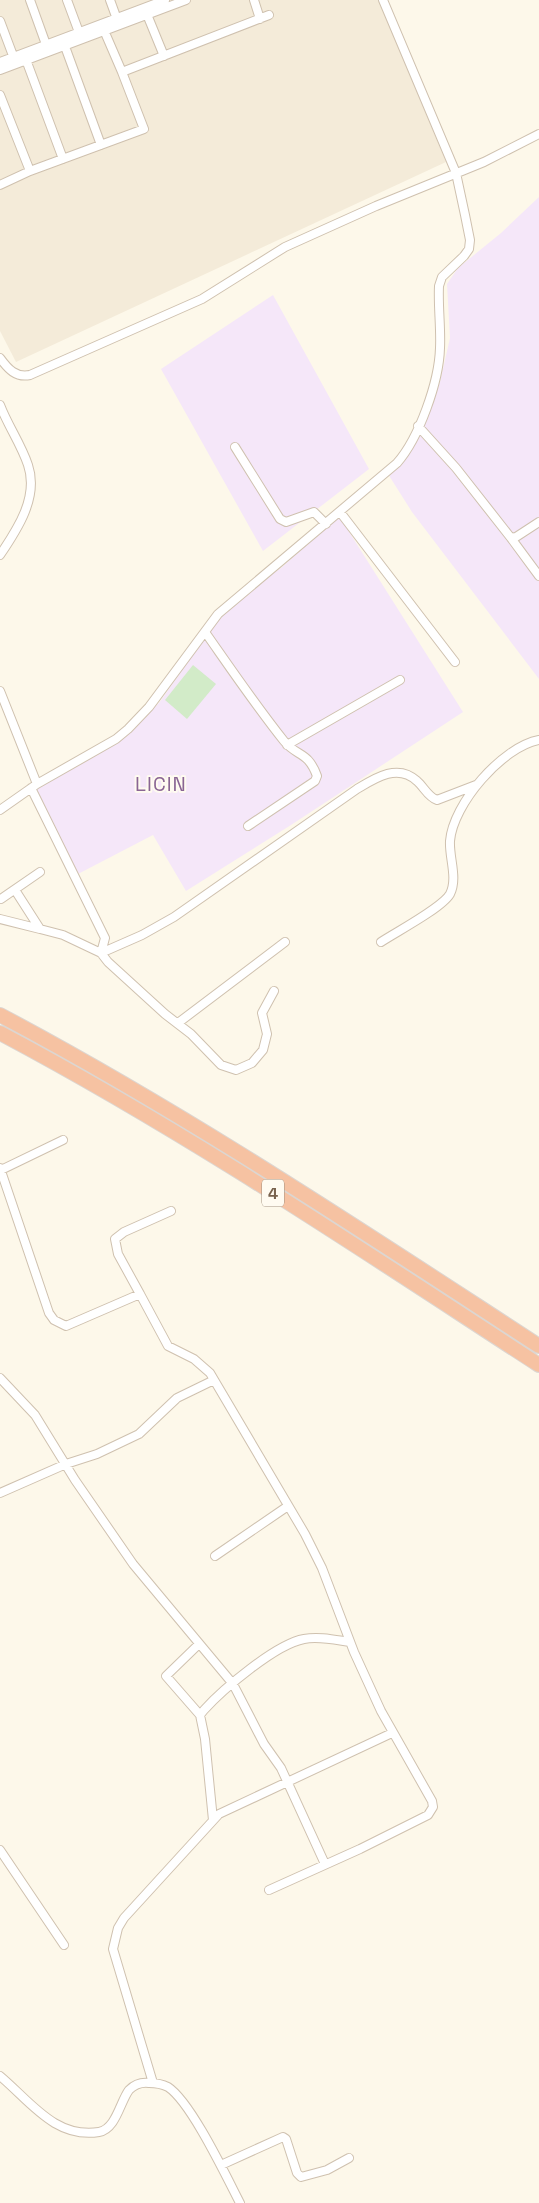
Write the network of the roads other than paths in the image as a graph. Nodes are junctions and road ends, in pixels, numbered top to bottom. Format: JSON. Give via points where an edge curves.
{"nodes":[{"id":1,"x":30,"y":0,"type":"edge"},
{"id":2,"x":67,"y":0,"type":"edge"},
{"id":3,"x":110,"y":0,"type":"edge"},
{"id":4,"x":186,"y":0,"type":"edge"},
{"id":5,"x":254,"y":0,"type":"edge"},
{"id":6,"x":383,"y":0,"type":"edge"},
{"id":7,"x":159,"y":3,"type":"edge"},
{"id":8,"x":146,"y":11,"type":"junction"},
{"id":9,"x":269,"y":15,"type":"dead end"},
{"id":10,"x":260,"y":18,"type":"junction"},
{"id":11,"x":0,"y":21,"type":"edge"},
{"id":12,"x":118,"y":22,"type":"junction"},
{"id":13,"x":103,"y":27,"type":"junction"},
{"id":14,"x":80,"y":36,"type":"junction"},
{"id":15,"x":63,"y":42,"type":"junction"},
{"id":16,"x":47,"y":48,"type":"junction"},
{"id":17,"x":164,"y":56,"type":"junction"},
{"id":18,"x":25,"y":57,"type":"junction"},
{"id":19,"x":15,"y":61,"type":"junction"},
{"id":20,"x":0,"y":62,"type":"edge"},
{"id":21,"x":0,"y":70,"type":"edge"},
{"id":22,"x":122,"y":72,"type":"junction"},
{"id":23,"x":0,"y":95,"type":"edge"},
{"id":24,"x":539,"y":134,"type":"edge"},
{"id":25,"x":101,"y":145,"type":"junction"},
{"id":26,"x":63,"y":159,"type":"junction"},
{"id":27,"x":30,"y":171,"type":"junction"},
{"id":28,"x":456,"y":173,"type":"junction"},
{"id":29,"x":0,"y":185,"type":"edge"},
{"id":30,"x":0,"y":358,"type":"edge"},
{"id":31,"x":0,"y":405,"type":"edge"},
{"id":32,"x":418,"y":426,"type":"junction"},
{"id":33,"x":235,"y":447,"type":"dead end"},
{"id":34,"x":340,"y":512,"type":"junction"},
{"id":35,"x":539,"y":522,"type":"edge"},
{"id":36,"x":326,"y":524,"type":"junction"},
{"id":37,"x":511,"y":538,"type":"junction"},
{"id":38,"x":0,"y":555,"type":"edge"},
{"id":39,"x":539,"y":576,"type":"edge"},
{"id":40,"x":205,"y":632,"type":"junction"},
{"id":41,"x":455,"y":662,"type":"dead end"},
{"id":42,"x":400,"y":680,"type":"dead end"},
{"id":43,"x":0,"y":691,"type":"edge"},
{"id":44,"x":539,"y":740,"type":"edge"},
{"id":45,"x":287,"y":745,"type":"junction"},
{"id":46,"x":476,"y":785,"type":"junction"},
{"id":47,"x":34,"y":786,"type":"junction"},
{"id":48,"x":0,"y":810,"type":"edge"},
{"id":49,"x":248,"y":826,"type":"dead end"},
{"id":50,"x":40,"y":872,"type":"dead end"},
{"id":51,"x":15,"y":890,"type":"junction"},
{"id":52,"x":1,"y":899,"type":"edge"},
{"id":53,"x":0,"y":919,"type":"edge"},
{"id":54,"x":40,"y":929,"type":"junction"},
{"id":55,"x":285,"y":942,"type":"dead end"},
{"id":56,"x":381,"y":942,"type":"dead end"},
{"id":57,"x":101,"y":954,"type":"junction"},
{"id":58,"x":274,"y":991,"type":"dead end"},
{"id":59,"x":0,"y":1015,"type":"edge"},
{"id":60,"x":178,"y":1023,"type":"junction"},
{"id":61,"x":0,"y":1033,"type":"edge"},
{"id":62,"x":63,"y":1140,"type":"dead end"},
{"id":63,"x":0,"y":1169,"type":"edge"},
{"id":64,"x":3,"y":1190,"type":"edge"},
{"id":65,"x":171,"y":1211,"type":"dead end"},
{"id":66,"x":140,"y":1294,"type":"junction"},
{"id":67,"x":539,"y":1346,"type":"edge"},
{"id":68,"x":539,"y":1365,"type":"edge"},
{"id":69,"x":0,"y":1378,"type":"edge"},
{"id":70,"x":214,"y":1380,"type":"junction"},
{"id":71,"x":66,"y":1464,"type":"junction"},
{"id":72,"x":0,"y":1493,"type":"edge"},
{"id":73,"x":288,"y":1506,"type":"junction"},
{"id":74,"x":215,"y":1556,"type":"dead end"},
{"id":75,"x":350,"y":1642,"type":"junction"},
{"id":76,"x":199,"y":1644,"type":"junction"},
{"id":77,"x":233,"y":1684,"type":"junction"},
{"id":78,"x":200,"y":1715,"type":"junction"},
{"id":79,"x":392,"y":1733,"type":"junction"},
{"id":80,"x":288,"y":1783,"type":"junction"},
{"id":81,"x":213,"y":1820,"type":"junction"},
{"id":82,"x":0,"y":1850,"type":"edge"},
{"id":83,"x":325,"y":1864,"type":"junction"},
{"id":84,"x":269,"y":1890,"type":"dead end"},
{"id":85,"x":64,"y":1945,"type":"dead end"},
{"id":86,"x":0,"y":2076,"type":"edge"},
{"id":87,"x":153,"y":2083,"type":"junction"},
{"id":88,"x":349,"y":2158,"type":"dead end"},
{"id":89,"x":221,"y":2165,"type":"junction"},
{"id":90,"x":240,"y":2203,"type":"edge"}],
"edges":[{"from":1,"to":16,"type":"street"},
{"from":2,"to":14,"type":"street"},
{"from":3,"to":12,"type":"street"},
{"from":4,"to":7,"type":"street"},
{"from":5,"to":10,"type":"street"},
{"from":6,"to":28,"type":"street"},
{"from":7,"to":8,"type":"street"},
{"from":8,"to":12,"type":"street"},
{"from":8,"to":17,"type":"street"},
{"from":9,"to":10,"type":"street"},
{"from":10,"to":17,"type":"street"},
{"from":11,"to":19,"type":"street"},
{"from":12,"to":13,"type":"street"},
{"from":13,"to":14,"type":"street"},
{"from":13,"to":22,"type":"street"},
{"from":14,"to":15,"type":"street"},
{"from":15,"to":16,"type":"street"},
{"from":15,"to":25,"type":"street"},
{"from":16,"to":18,"type":"street"},
{"from":17,"to":22,"type":"street"},
{"from":18,"to":19,"type":"street"},
{"from":18,"to":26,"type":"street"},
{"from":19,"to":20,"type":"street"},
{"from":19,"to":21,"type":"street"},
{"from":22,"to":25,"type":"street","via":[[144,129]]},
{"from":23,"to":27,"type":"street"},
{"from":24,"to":28,"type":"street"},
{"from":25,"to":26,"type":"street"},
{"from":26,"to":27,"type":"street"},
{"from":27,"to":29,"type":"street"},
{"from":28,"to":30,"type":"street","via":[[285,247],[202,299],[30,375],[16,374]]},
{"from":28,"to":32,"type":"street","via":[[470,245],[467,253],[442,277],[439,286],[439,369]]},
{"from":31,"to":38,"type":"street","via":[[28,466],[31,486],[28,504]]},
{"from":32,"to":34,"type":"street","via":[[410,446],[397,463]]},
{"from":32,"to":37,"type":"street"},
{"from":33,"to":36,"type":"street","via":[[280,519],[286,522],[314,512]]},
{"from":34,"to":36,"type":"street"},
{"from":34,"to":41,"type":"street"},
{"from":35,"to":37,"type":"street"},
{"from":36,"to":40,"type":"street","via":[[218,614]]},
{"from":37,"to":39,"type":"street"},
{"from":40,"to":45,"type":"street"},
{"from":40,"to":47,"type":"street","via":[[149,707],[128,729]]},
{"from":42,"to":45,"type":"street"},
{"from":43,"to":47,"type":"street"},
{"from":44,"to":46,"type":"street","via":[[512,752]]},
{"from":45,"to":49,"type":"street","via":[[307,757],[316,779]]},
{"from":46,"to":56,"type":"street","via":[[453,828],[450,894]]},
{"from":46,"to":57,"type":"street","via":[[437,800],[408,774],[384,774],[357,789],[174,918]]},
{"from":47,"to":48,"type":"street"},
{"from":47,"to":57,"type":"street","via":[[105,938]]},
{"from":50,"to":51,"type":"street"},
{"from":51,"to":52,"type":"street"},
{"from":51,"to":54,"type":"street"},
{"from":53,"to":54,"type":"street"},
{"from":54,"to":57,"type":"street","via":[[63,934]]},
{"from":55,"to":60,"type":"street"},
{"from":57,"to":60,"type":"street"},
{"from":58,"to":60,"type":"street","via":[[262,1013],[267,1034],[263,1050],[252,1063],[236,1070],[221,1065]]},
{"from":59,"to":67,"type":"highway","number":"4","via":[[142,1093]]},
{"from":61,"to":68,"type":"highway","number":"4","via":[[134,1107],[251,1178]]},
{"from":62,"to":63,"type":"street"},
{"from":63,"to":64,"type":"street"},
{"from":64,"to":66,"type":"street","via":[[54,1320],[66,1326]]},
{"from":65,"to":66,"type":"street","via":[[115,1239],[118,1254]]},
{"from":66,"to":70,"type":"street","via":[[168,1346],[194,1359],[207,1369]]},
{"from":69,"to":71,"type":"street","via":[[35,1415]]},
{"from":70,"to":71,"type":"street","via":[[177,1398],[139,1434],[97,1454]]},
{"from":70,"to":73,"type":"street"},
{"from":71,"to":72,"type":"street"},
{"from":71,"to":76,"type":"street","via":[[133,1564]]},
{"from":73,"to":74,"type":"street"},
{"from":73,"to":75,"type":"street","via":[[322,1568]]},
{"from":75,"to":77,"type":"street","via":[[313,1638],[291,1642]]},
{"from":75,"to":79,"type":"street"},
{"from":76,"to":77,"type":"street"},
{"from":76,"to":78,"type":"street","via":[[166,1676]]},
{"from":77,"to":78,"type":"street"},
{"from":77,"to":80,"type":"street"},
{"from":78,"to":81,"type":"street"},
{"from":79,"to":80,"type":"street"},
{"from":79,"to":83,"type":"street","via":[[432,1800],[432,1810],[428,1815]]},
{"from":80,"to":81,"type":"street","via":[[240,1803]]},
{"from":80,"to":83,"type":"street"},
{"from":81,"to":87,"type":"street","via":[[124,1918],[114,1939],[113,1949]]},
{"from":82,"to":85,"type":"street"},
{"from":83,"to":84,"type":"street"},
{"from":86,"to":87,"type":"street","via":[[50,2122],[88,2133],[108,2127],[134,2085]]},
{"from":87,"to":89,"type":"street","via":[[168,2087],[185,2104]]},
{"from":88,"to":89,"type":"street","via":[[327,2170],[301,2177],[283,2137]]},
{"from":89,"to":90,"type":"street"}]}
